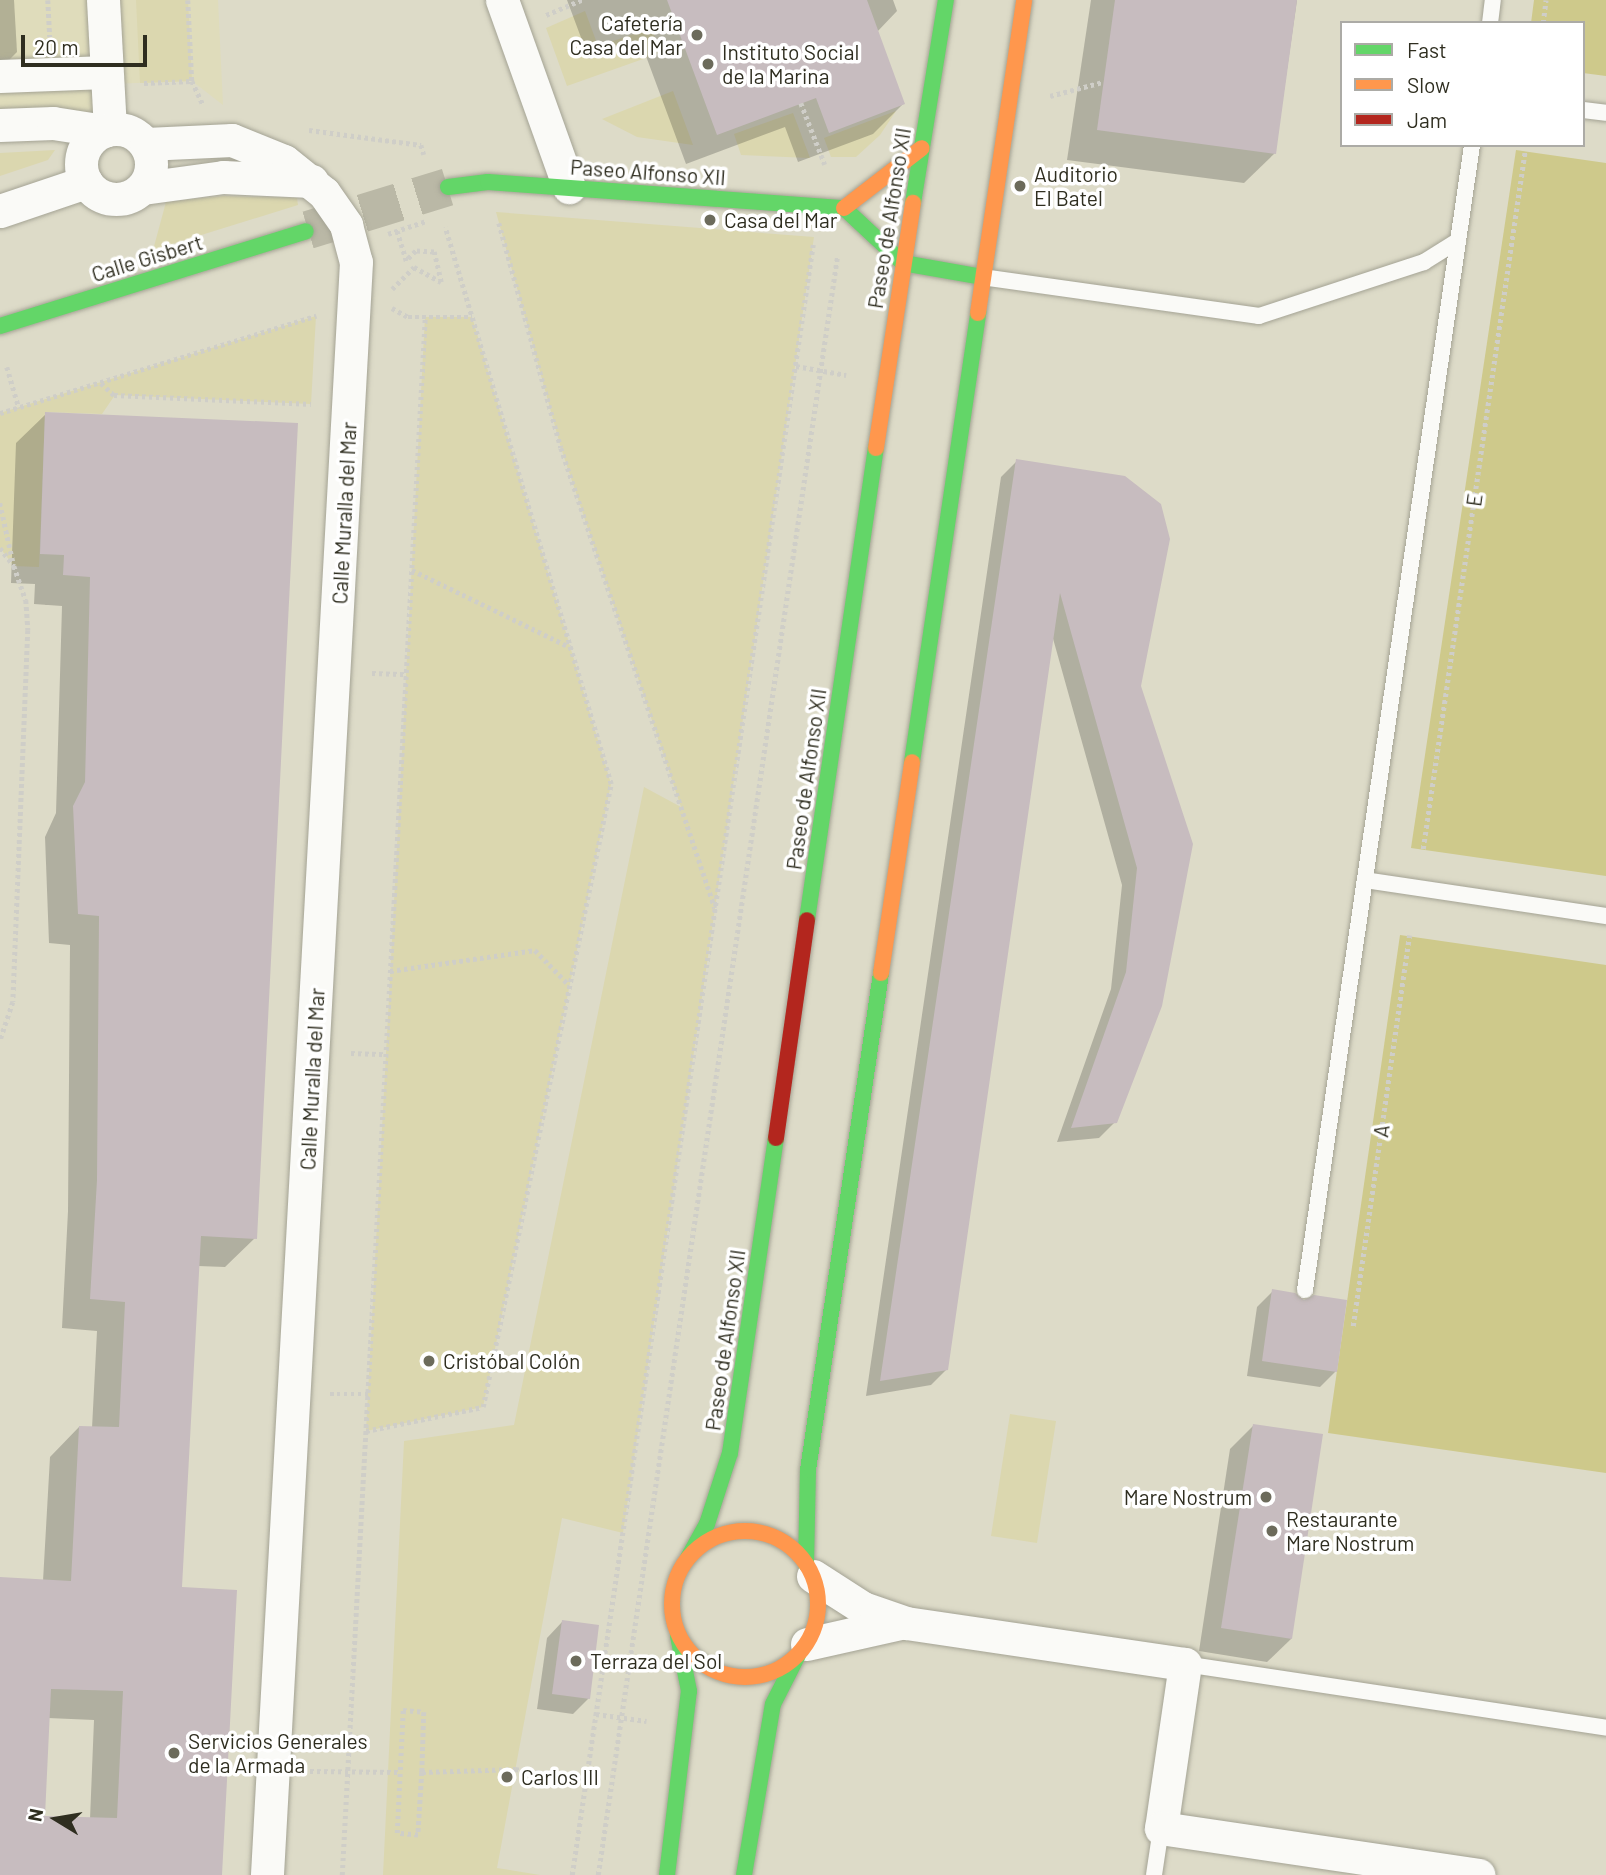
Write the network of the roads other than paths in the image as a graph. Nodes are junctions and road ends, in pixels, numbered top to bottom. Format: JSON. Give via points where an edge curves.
{"nodes":[{"id":1,"x":103,"y":0,"type":"edge"},
{"id":2,"x":502,"y":0,"type":"edge"},
{"id":3,"x":946,"y":0,"type":"edge"},
{"id":4,"x":1024,"y":0,"type":"edge"},
{"id":5,"x":1493,"y":0,"type":"edge"},
{"id":6,"x":1490,"y":21,"type":"edge"},
{"id":7,"x":106,"y":72,"type":"junction"},
{"id":8,"x":0,"y":76,"type":"edge"},
{"id":9,"x":1585,"y":110,"type":"edge"},
{"id":10,"x":1606,"y":113,"type":"edge"},
{"id":11,"x":0,"y":125,"type":"edge"},
{"id":12,"x":107,"y":130,"type":"junction"},
{"id":13,"x":146,"y":144,"type":"junction"},
{"id":14,"x":1472,"y":147,"type":"edge"},
{"id":15,"x":922,"y":148,"type":"junction"},
{"id":16,"x":312,"y":181,"type":"junction"},
{"id":17,"x":86,"y":182,"type":"junction"},
{"id":18,"x":448,"y":187,"type":"tunnel mouth"},
{"id":19,"x":569,"y":187,"type":"junction"},
{"id":20,"x":143,"y":188,"type":"junction"},
{"id":21,"x":844,"y":208,"type":"junction"},
{"id":22,"x":0,"y":211,"type":"edge"},
{"id":23,"x":306,"y":231,"type":"tunnel mouth"},
{"id":24,"x":1458,"y":241,"type":"junction"},
{"id":25,"x":903,"y":263,"type":"junction"},
{"id":26,"x":982,"y":277,"type":"junction"},
{"id":27,"x":0,"y":326,"type":"edge"},
{"id":28,"x":1365,"y":880,"type":"junction"},
{"id":29,"x":1606,"y":916,"type":"edge"},
{"id":30,"x":1305,"y":1290,"type":"dead end"},
{"id":31,"x":688,"y":1558,"type":"junction"},
{"id":32,"x":810,"y":1570,"type":"junction"},
{"id":33,"x":906,"y":1623,"type":"junction"},
{"id":34,"x":674,"y":1624,"type":"junction"},
{"id":35,"x":802,"y":1649,"type":"junction"},
{"id":36,"x":1185,"y":1664,"type":"junction"},
{"id":37,"x":1606,"y":1728,"type":"edge"},
{"id":38,"x":1161,"y":1828,"type":"junction"},
{"id":39,"x":267,"y":1875,"type":"edge"},
{"id":40,"x":667,"y":1875,"type":"edge"},
{"id":41,"x":744,"y":1875,"type":"edge"},
{"id":42,"x":1154,"y":1875,"type":"edge"},
{"id":43,"x":1479,"y":1875,"type":"edge"}],
"edges":[{"from":1,"to":7,"type":"street"},
{"from":2,"to":19,"type":"street"},
{"from":3,"to":15,"type":"main road","name":"Paseo de Alfonso XII"},
{"from":4,"to":26,"type":"main road"},
{"from":5,"to":6,"type":"lane"},
{"from":7,"to":8,"type":"street"},
{"from":7,"to":12,"type":"street"},
{"from":9,"to":10,"type":"lane"},
{"from":11,"to":12,"type":"street","via":[[53,123]]},
{"from":12,"to":13,"type":"street","via":[[131,131]]},
{"from":12,"to":17,"type":"street","via":[[87,144],[80,161]]},
{"from":13,"to":16,"type":"street","name":"Calle Muralla del Mar","via":[[232,140],[284,160]]},
{"from":13,"to":20,"type":"street","via":[[152,168]]},
{"from":14,"to":24,"type":"lane"},
{"from":15,"to":21,"type":"main road"},
{"from":15,"to":25,"type":"main road","name":"Paseo de Alfonso XII"},
{"from":16,"to":20,"type":"street","via":[[223,177]]},
{"from":16,"to":39,"type":"street","name":"Calle Muralla del Mar","via":[[346,225],[357,283]]},
{"from":17,"to":20,"type":"street","via":[[107,199],[119,200]]},
{"from":17,"to":22,"type":"street"},
{"from":18,"to":19,"type":"main road","name":"Paseo Alfonso XII","via":[[488,182]]},
{"from":19,"to":21,"type":"main road","name":"Paseo Alfonso XII"},
{"from":21,"to":25,"type":"main road"},
{"from":23,"to":27,"type":"main road","name":"Calle Gisbert"},
{"from":24,"to":26,"type":"lane","via":[[1424,262],[1259,316]]},
{"from":24,"to":28,"type":"lane"},
{"from":25,"to":26,"type":"main road"},
{"from":25,"to":31,"type":"main road","name":"Paseo de Alfonso XII","via":[[730,1453],[707,1524]]},
{"from":26,"to":32,"type":"main road","via":[[808,1470]]},
{"from":28,"to":29,"type":"lane"},
{"from":28,"to":30,"type":"lane"},
{"from":31,"to":32,"type":"main road","via":[[708,1540],[748,1530],[788,1544]]},
{"from":31,"to":34,"type":"main road","via":[[675,1583]]},
{"from":32,"to":33,"type":"street","via":[[863,1608]]},
{"from":32,"to":35,"type":"main road","via":[[819,1604]]},
{"from":33,"to":35,"type":"street","via":[[861,1628]]},
{"from":33,"to":36,"type":"street"},
{"from":34,"to":35,"type":"main road","via":[[687,1649],[721,1673],[762,1675]]},
{"from":34,"to":40,"type":"main road","via":[[689,1691]]},
{"from":35,"to":41,"type":"main road","via":[[773,1704]]},
{"from":36,"to":37,"type":"lane"},
{"from":36,"to":38,"type":"street"},
{"from":38,"to":42,"type":"lane"},
{"from":38,"to":43,"type":"street"}]}
